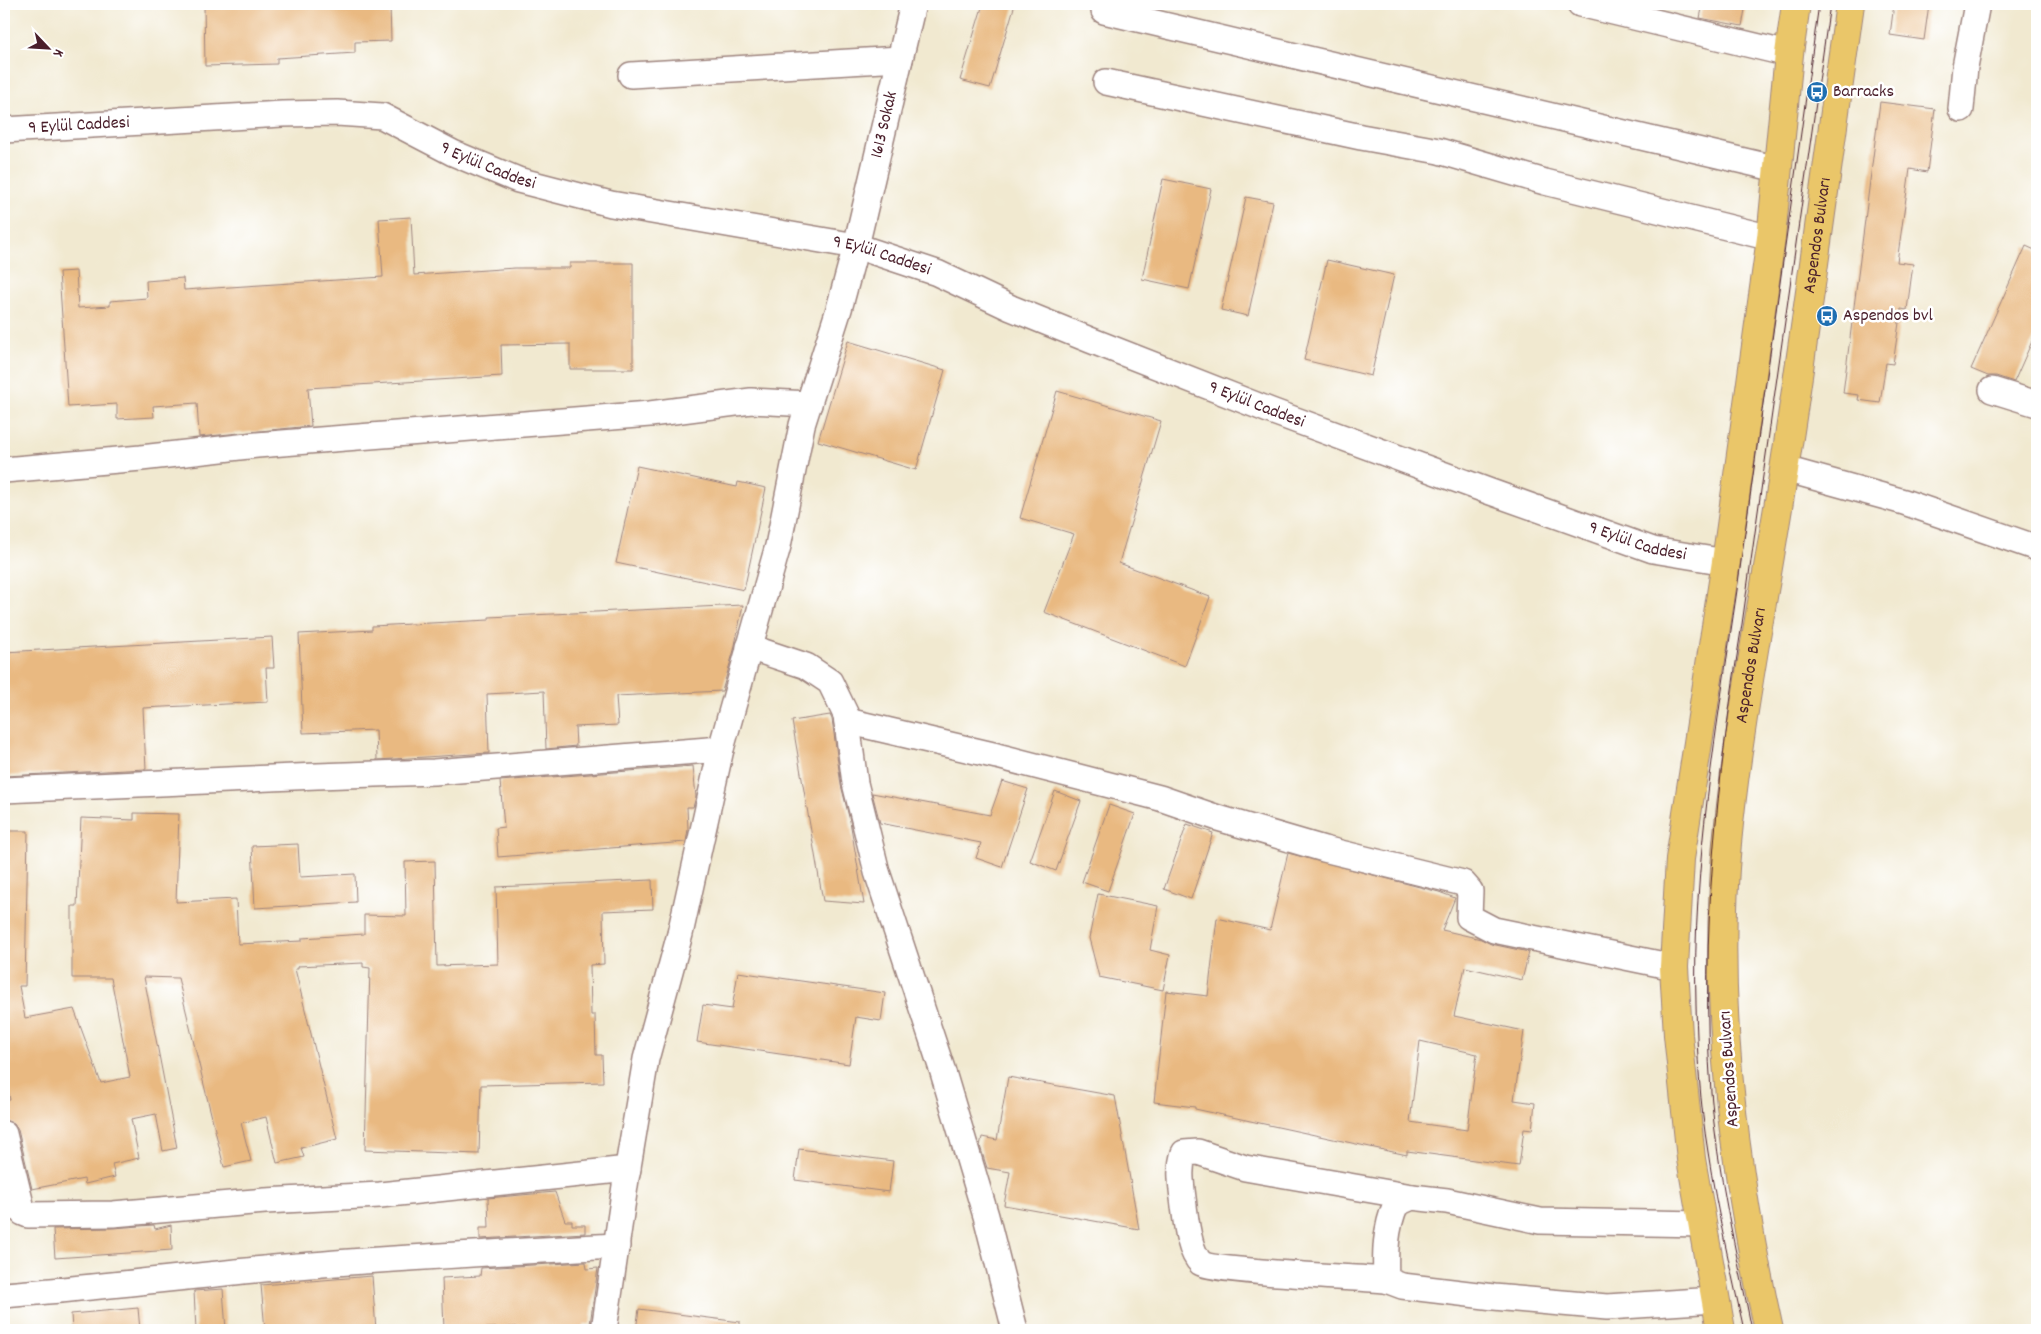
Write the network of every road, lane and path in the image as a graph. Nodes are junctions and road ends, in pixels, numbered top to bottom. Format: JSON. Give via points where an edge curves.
{"nodes":[{"id":1,"x":913,"y":4,"type":"edge"},
{"id":2,"x":1580,"y":4,"type":"edge"},
{"id":3,"x":1796,"y":4,"type":"edge"},
{"id":4,"x":1850,"y":4,"type":"edge"},
{"id":5,"x":1977,"y":4,"type":"edge"},
{"id":6,"x":1104,"y":11,"type":"dead end"},
{"id":7,"x":1672,"y":14,"type":"edge"},
{"id":8,"x":1789,"y":54,"type":"junction"},
{"id":9,"x":900,"y":59,"type":"junction"},
{"id":10,"x":631,"y":75,"type":"dead end"},
{"id":11,"x":1106,"y":82,"type":"dead end"},
{"id":12,"x":1961,"y":109,"type":"dead end"},
{"id":13,"x":4,"y":130,"type":"edge"},
{"id":14,"x":1778,"y":169,"type":"junction"},
{"id":15,"x":1771,"y":238,"type":"junction"},
{"id":16,"x":856,"y":246,"type":"junction"},
{"id":17,"x":1992,"y":390,"type":"dead end"},
{"id":18,"x":808,"y":404,"type":"junction"},
{"id":19,"x":2037,"y":404,"type":"edge"},
{"id":20,"x":1785,"y":469,"type":"junction"},
{"id":21,"x":4,"y":470,"type":"edge"},
{"id":22,"x":2037,"y":548,"type":"edge"},
{"id":23,"x":1726,"y":562,"type":"junction"},
{"id":24,"x":750,"y":647,"type":"junction"},
{"id":25,"x":847,"y":722,"type":"junction"},
{"id":26,"x":721,"y":750,"type":"junction"},
{"id":27,"x":4,"y":790,"type":"edge"},
{"id":28,"x":1674,"y":967,"type":"junction"},
{"id":29,"x":4,"y":1134,"type":"edge"},
{"id":30,"x":628,"y":1169,"type":"junction"},
{"id":31,"x":1412,"y":1197,"type":"junction"},
{"id":32,"x":1703,"y":1224,"type":"junction"},
{"id":33,"x":617,"y":1246,"type":"junction"},
{"id":34,"x":1386,"y":1280,"type":"junction"},
{"id":35,"x":4,"y":1295,"type":"edge"},
{"id":36,"x":1715,"y":1300,"type":"junction"},
{"id":37,"x":604,"y":1330,"type":"edge"},
{"id":38,"x":1015,"y":1330,"type":"edge"},
{"id":39,"x":1721,"y":1330,"type":"edge"},
{"id":40,"x":1769,"y":1330,"type":"edge"}],
"edges":[{"from":1,"to":9,"type":"street","name":"1613 Sokak"},
{"from":2,"to":7,"type":"street"},
{"from":3,"to":8,"type":"main road"},
{"from":4,"to":20,"type":"main road","name":"Aspendos Bulvarı"},
{"from":5,"to":12,"type":"street"},
{"from":6,"to":14,"type":"street"},
{"from":7,"to":8,"type":"street"},
{"from":8,"to":14,"type":"main road"},
{"from":9,"to":10,"type":"street"},
{"from":9,"to":16,"type":"street","name":"1613 Sokak"},
{"from":11,"to":15,"type":"street","via":[[1439,151],[1545,182]]},
{"from":13,"to":16,"type":"street","name":"9 Eylül Caddesi","via":[[282,114],[382,116],[453,153],[518,180],[611,204]]},
{"from":14,"to":15,"type":"main road"},
{"from":15,"to":23,"type":"main road"},
{"from":16,"to":18,"type":"street","name":"1613 Sokak"},
{"from":16,"to":23,"type":"street","name":"9 Eylül Caddesi","via":[[937,273],[1099,344],[1488,491],[1653,550]]},
{"from":17,"to":19,"type":"street"},
{"from":18,"to":21,"type":"street","via":[[751,401],[650,414],[267,444]]},
{"from":18,"to":24,"type":"street","name":"1613 Sokak","via":[[778,546]]},
{"from":20,"to":22,"type":"street","via":[[1904,502]]},
{"from":20,"to":40,"type":"main road","name":"Aspendos Bulvarı","via":[[1742,727],[1727,844],[1722,950],[1727,1064],[1736,1158]]},
{"from":23,"to":28,"type":"main road","via":[[1680,859]]},
{"from":24,"to":25,"type":"street","via":[[806,666],[830,682]]},
{"from":24,"to":26,"type":"street","name":"1613 Sokak"},
{"from":25,"to":28,"type":"street","via":[[1131,791],[1324,849],[1463,883],[1470,891],[1469,917],[1494,930]]},
{"from":25,"to":38,"type":"street","via":[[856,783],[878,872],[986,1216]]},
{"from":26,"to":27,"type":"street","via":[[434,772]]},
{"from":26,"to":30,"type":"street","name":"1613 Sokak","via":[[680,934],[646,1059]]},
{"from":28,"to":32,"type":"main road","via":[[1685,1110]]},
{"from":29,"to":30,"type":"street","via":[[23,1213],[28,1215],[113,1214],[380,1195]]},
{"from":30,"to":33,"type":"street","name":"1613 Sokak"},
{"from":31,"to":32,"type":"street","via":[[1447,1201],[1540,1221]]},
{"from":31,"to":34,"type":"street","via":[[1396,1204],[1389,1220]]},
{"from":31,"to":34,"type":"street","via":[[1245,1168],[1198,1152],[1184,1153],[1180,1165],[1185,1215],[1194,1254],[1203,1264],[1231,1269]]},
{"from":32,"to":36,"type":"main road"},
{"from":33,"to":35,"type":"street","via":[[428,1256]]},
{"from":33,"to":37,"type":"street","name":"1613 Sokak"},
{"from":34,"to":36,"type":"street","via":[[1402,1286],[1607,1308]]},
{"from":36,"to":39,"type":"main road"}]}
